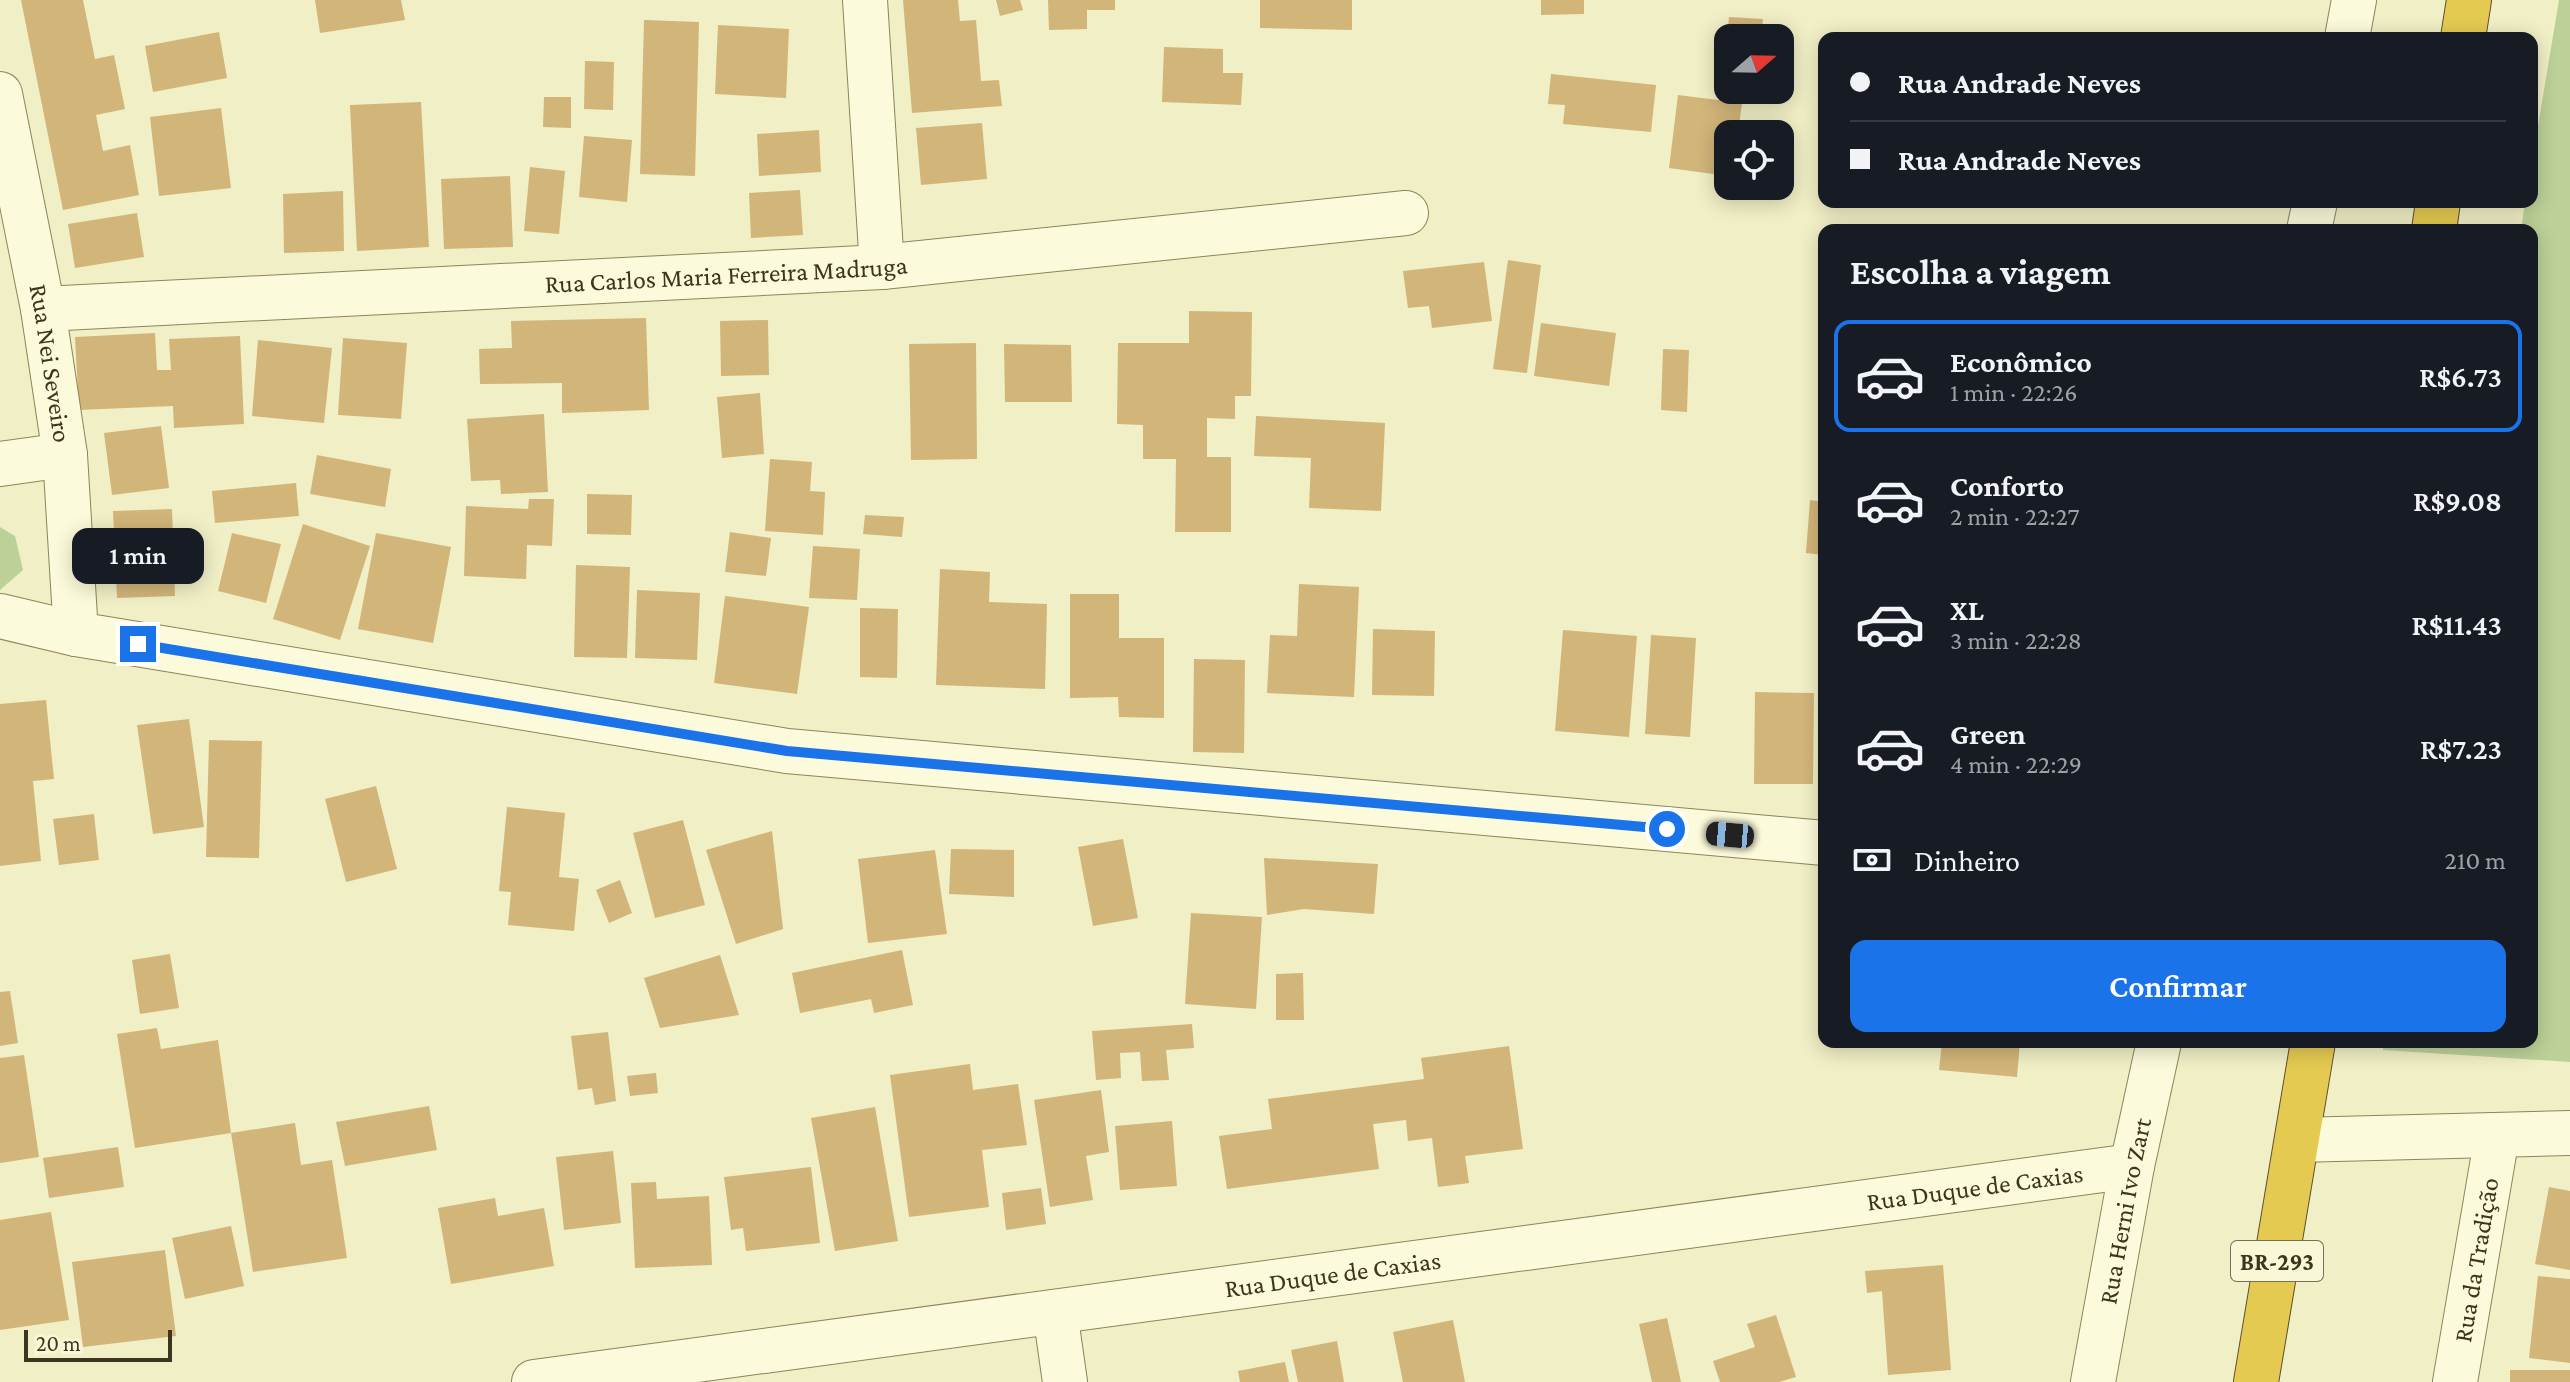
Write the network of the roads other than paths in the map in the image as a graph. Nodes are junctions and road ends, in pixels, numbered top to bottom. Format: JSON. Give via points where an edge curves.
{"nodes":[{"id":1,"x":865,"y":0,"type":"edge"},
{"id":2,"x":2354,"y":0,"type":"edge"},
{"id":3,"x":2469,"y":0,"type":"edge"},
{"id":4,"x":2348,"y":32,"type":"edge"},
{"id":5,"x":2464,"y":32,"type":"edge"},
{"id":6,"x":0,"y":94,"type":"edge"},
{"id":7,"x":1406,"y":213,"type":"dead end"},
{"id":8,"x":882,"y":267,"type":"junction"},
{"id":9,"x":43,"y":309,"type":"junction"},
{"id":10,"x":65,"y":455,"type":"junction"},
{"id":11,"x":0,"y":464,"type":"edge"},
{"id":12,"x":0,"y":616,"type":"edge"},
{"id":13,"x":76,"y":634,"type":"junction"},
{"id":14,"x":1818,"y":842,"type":"edge"},
{"id":15,"x":2158,"y":1048,"type":"edge"},
{"id":16,"x":2312,"y":1048,"type":"edge"},
{"id":17,"x":2570,"y":1133,"type":"edge"},
{"id":18,"x":2497,"y":1136,"type":"junction"},
{"id":19,"x":2297,"y":1140,"type":"junction"},
{"id":20,"x":2132,"y":1166,"type":"junction"},
{"id":21,"x":1055,"y":1312,"type":"junction"},
{"id":22,"x":534,"y":1382,"type":"edge"},
{"id":23,"x":1065,"y":1382,"type":"edge"},
{"id":24,"x":2093,"y":1382,"type":"edge"},
{"id":25,"x":2256,"y":1382,"type":"edge"},
{"id":26,"x":2455,"y":1382,"type":"edge"}],
"edges":[{"from":1,"to":8,"type":"street"},
{"from":2,"to":4,"type":"street"},
{"from":3,"to":5,"type":"highway"},
{"from":6,"to":9,"type":"street","name":"Rua Nei Seveiro"},
{"from":7,"to":8,"type":"street","name":"Rua Carlos Maria Ferreira Madruga"},
{"from":8,"to":9,"type":"street","name":"Rua Carlos Maria Ferreira Madruga"},
{"from":9,"to":10,"type":"street","name":"Rua Nei Seveiro"},
{"from":10,"to":11,"type":"street"},
{"from":10,"to":13,"type":"street","name":"Rua Nei Seveiro"},
{"from":12,"to":13,"type":"street"},
{"from":13,"to":14,"type":"street","via":[[787,751]]},
{"from":15,"to":20,"type":"street","name":"Rua Herni Ivo Zart"},
{"from":16,"to":19,"type":"highway","number":"BR-293"},
{"from":17,"to":18,"type":"street"},
{"from":18,"to":19,"type":"street"},
{"from":18,"to":26,"type":"street","name":"Rua da Tradição"},
{"from":19,"to":25,"type":"highway","number":"BR-293"},
{"from":20,"to":21,"type":"street","name":"Rua Duque de Caxias"},
{"from":20,"to":24,"type":"street","name":"Rua Herni Ivo Zart"},
{"from":21,"to":22,"type":"street","name":"Rua Duque de Caxias"},
{"from":21,"to":23,"type":"street"}]}
